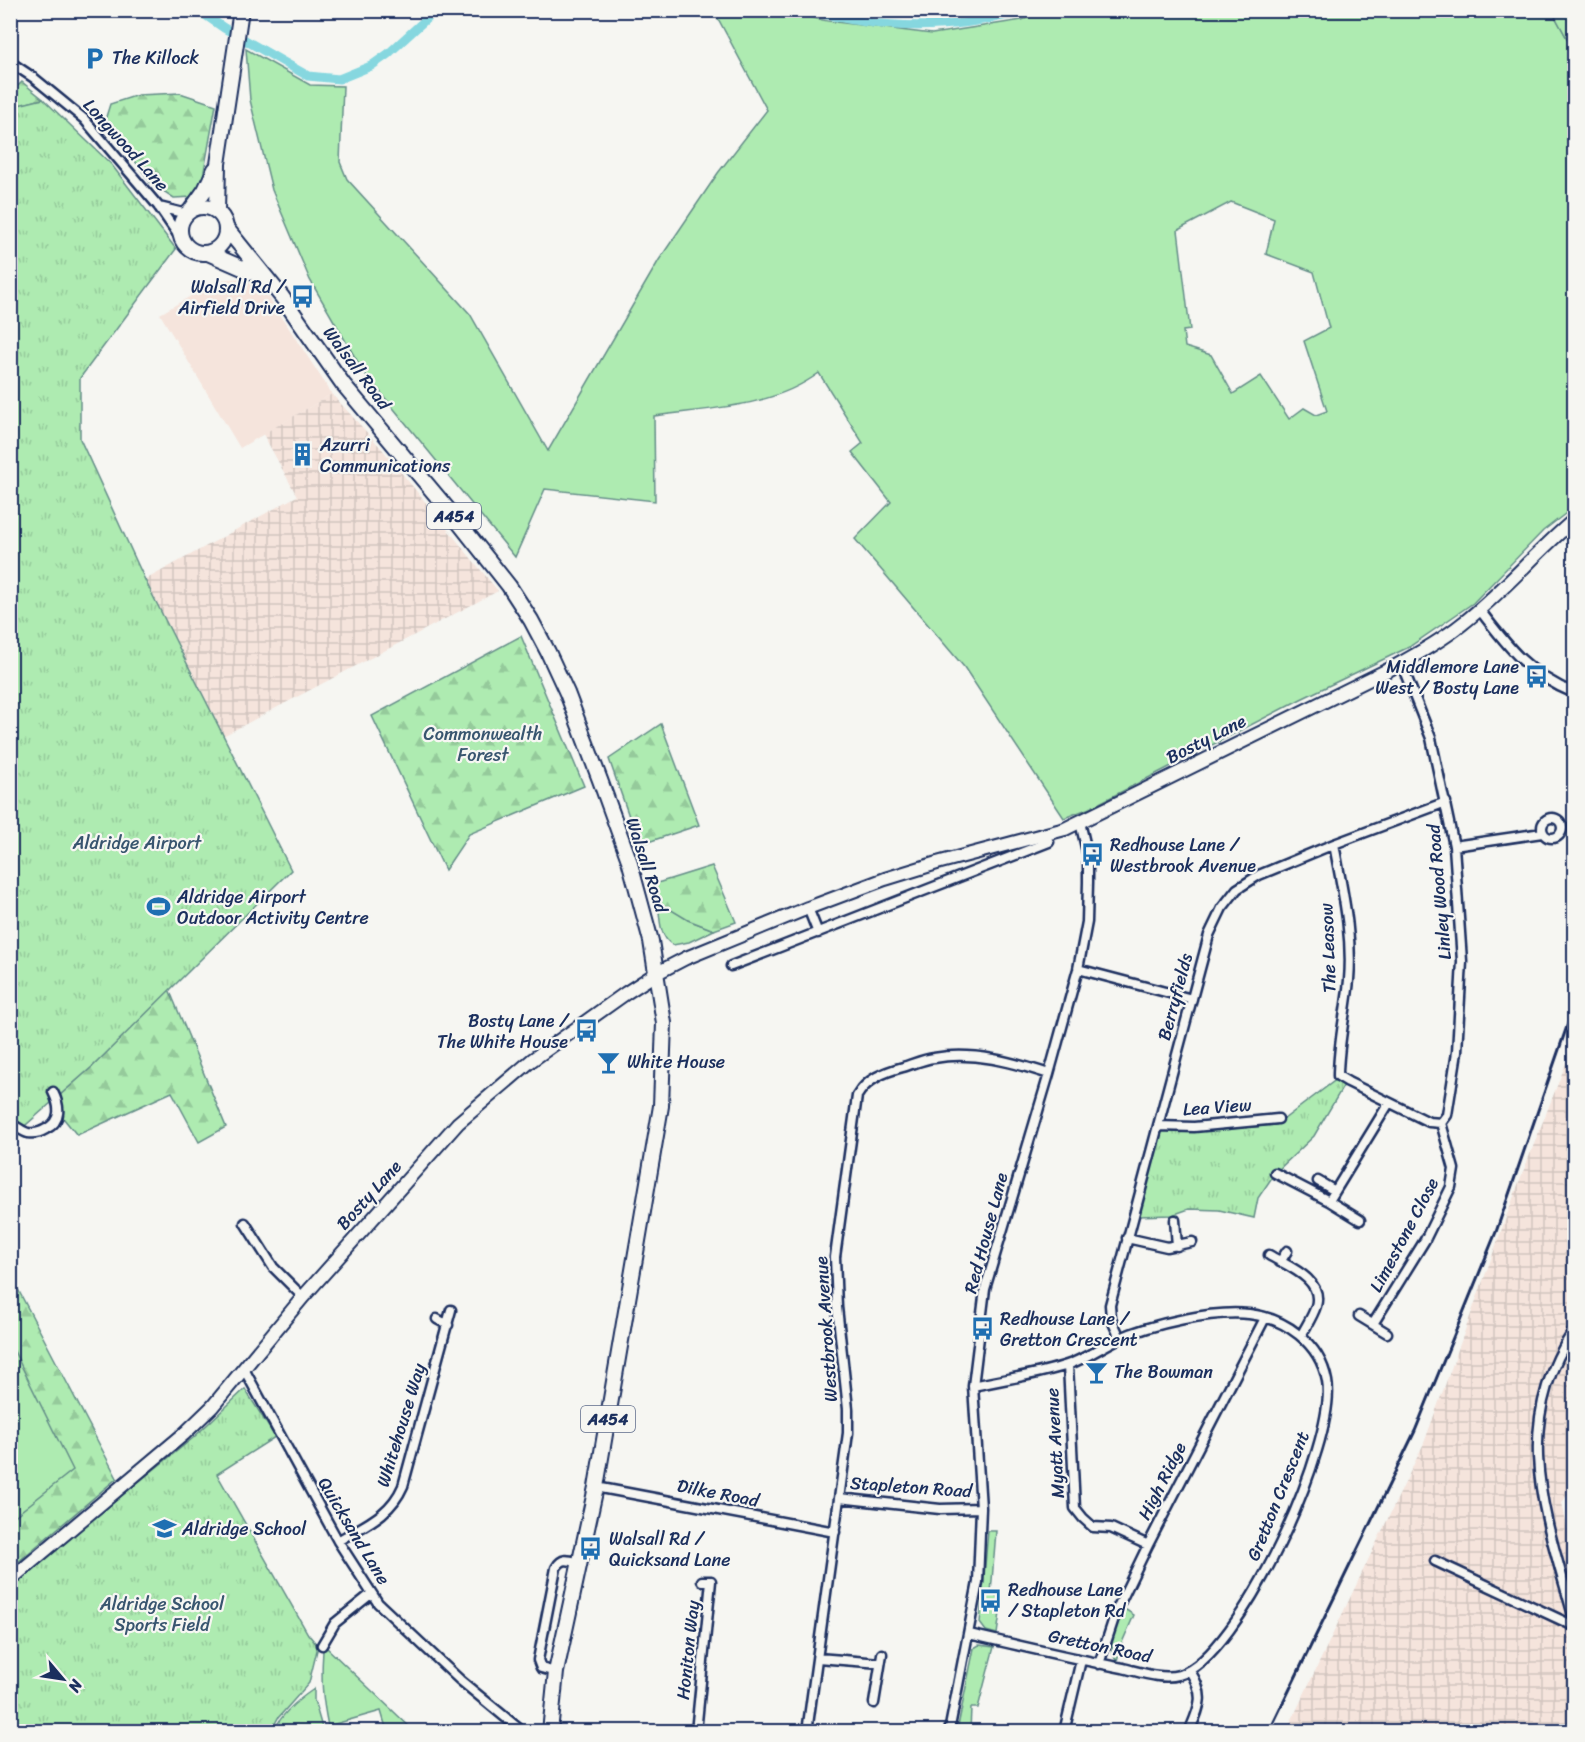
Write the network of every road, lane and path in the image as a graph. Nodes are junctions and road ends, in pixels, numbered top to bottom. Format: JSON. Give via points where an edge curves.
{"nodes":[{"id":1,"x":241,"y":10,"type":"edge"},
{"id":2,"x":10,"y":62,"type":"edge"},
{"id":3,"x":218,"y":164,"type":"junction"},
{"id":4,"x":159,"y":207,"type":"junction"},
{"id":5,"x":189,"y":212,"type":"junction"},
{"id":6,"x":217,"y":212,"type":"junction"},
{"id":7,"x":226,"y":229,"type":"junction"},
{"id":8,"x":182,"y":239,"type":"junction"},
{"id":9,"x":208,"y":253,"type":"junction"},
{"id":10,"x":265,"y":278,"type":"junction"},
{"id":11,"x":1575,"y":520,"type":"edge"},
{"id":12,"x":1479,"y":609,"type":"junction"},
{"id":13,"x":1401,"y":663,"type":"junction"},
{"id":14,"x":1575,"y":693,"type":"edge"},
{"id":15,"x":1446,"y":802,"type":"junction"},
{"id":16,"x":1080,"y":822,"type":"junction"},
{"id":17,"x":1542,"y":832,"type":"dead end"},
{"id":18,"x":1049,"y":842,"type":"dead end"},
{"id":19,"x":1334,"y":844,"type":"junction"},
{"id":20,"x":1454,"y":846,"type":"junction"},
{"id":21,"x":808,"y":908,"type":"junction"},
{"id":22,"x":818,"y":933,"type":"junction"},
{"id":23,"x":731,"y":966,"type":"dead end"},
{"id":24,"x":1078,"y":969,"type":"junction"},
{"id":25,"x":657,"y":972,"type":"junction"},
{"id":26,"x":1192,"y":999,"type":"junction"},
{"id":27,"x":1050,"y":1074,"type":"junction"},
{"id":28,"x":53,"y":1092,"type":"dead end"},
{"id":29,"x":1389,"y":1103,"type":"junction"},
{"id":30,"x":1278,"y":1119,"type":"dead end"},
{"id":31,"x":1441,"y":1123,"type":"junction"},
{"id":32,"x":15,"y":1126,"type":"dead end"},
{"id":33,"x":1158,"y":1126,"type":"junction"},
{"id":34,"x":1275,"y":1173,"type":"dead end"},
{"id":35,"x":1318,"y":1181,"type":"dead end"},
{"id":36,"x":1335,"y":1191,"type":"junction"},
{"id":37,"x":1329,"y":1201,"type":"junction"},
{"id":38,"x":1174,"y":1220,"type":"dead end"},
{"id":39,"x":1360,"y":1220,"type":"dead end"},
{"id":40,"x":245,"y":1223,"type":"dead end"},
{"id":41,"x":1127,"y":1238,"type":"junction"},
{"id":42,"x":1192,"y":1242,"type":"dead end"},
{"id":43,"x":1177,"y":1246,"type":"junction"},
{"id":44,"x":1287,"y":1251,"type":"dead end"},
{"id":45,"x":1269,"y":1255,"type":"dead end"},
{"id":46,"x":1280,"y":1262,"type":"junction"},
{"id":47,"x":303,"y":1297,"type":"junction"},
{"id":48,"x":451,"y":1310,"type":"dead end"},
{"id":49,"x":1359,"y":1316,"type":"dead end"},
{"id":50,"x":1265,"y":1318,"type":"junction"},
{"id":51,"x":437,"y":1319,"type":"dead end"},
{"id":52,"x":1373,"y":1324,"type":"junction"},
{"id":53,"x":448,"y":1325,"type":"junction"},
{"id":54,"x":1575,"y":1330,"type":"edge"},
{"id":55,"x":1387,"y":1333,"type":"dead end"},
{"id":56,"x":1301,"y":1336,"type":"junction"},
{"id":57,"x":1120,"y":1338,"type":"junction"},
{"id":58,"x":1068,"y":1365,"type":"junction"},
{"id":59,"x":244,"y":1370,"type":"junction"},
{"id":60,"x":974,"y":1386,"type":"junction"},
{"id":61,"x":596,"y":1487,"type":"junction"},
{"id":62,"x":839,"y":1498,"type":"junction"},
{"id":63,"x":981,"y":1508,"type":"junction"},
{"id":64,"x":835,"y":1532,"type":"junction"},
{"id":65,"x":338,"y":1541,"type":"junction"},
{"id":66,"x":1148,"y":1545,"type":"junction"},
{"id":67,"x":1435,"y":1561,"type":"dead end"},
{"id":68,"x":579,"y":1563,"type":"junction"},
{"id":69,"x":10,"y":1580,"type":"edge"},
{"id":70,"x":702,"y":1581,"type":"dead end"},
{"id":71,"x":371,"y":1594,"type":"junction"},
{"id":72,"x":1575,"y":1618,"type":"edge"},
{"id":73,"x":1575,"y":1626,"type":"edge"},
{"id":74,"x":969,"y":1634,"type":"junction"},
{"id":75,"x":322,"y":1645,"type":"dead end"},
{"id":76,"x":818,"y":1658,"type":"junction"},
{"id":77,"x":1081,"y":1660,"type":"junction"},
{"id":78,"x":1099,"y":1664,"type":"junction"},
{"id":79,"x":1190,"y":1671,"type":"junction"},
{"id":80,"x":556,"y":1672,"type":"junction"},
{"id":81,"x":874,"y":1702,"type":"dead end"},
{"id":82,"x":523,"y":1731,"type":"edge"},
{"id":83,"x":549,"y":1731,"type":"edge"},
{"id":84,"x":696,"y":1731,"type":"edge"},
{"id":85,"x":807,"y":1731,"type":"edge"},
{"id":86,"x":950,"y":1731,"type":"edge"},
{"id":87,"x":1064,"y":1731,"type":"edge"},
{"id":88,"x":1189,"y":1731,"type":"edge"}],
"edges":[{"from":1,"to":3,"type":"main road"},
{"from":2,"to":4,"type":"street","name":"Longwood Lane","via":[[84,118]]},
{"from":3,"to":5,"type":"main road"},
{"from":3,"to":6,"type":"main road"},
{"from":4,"to":5,"type":"street","name":"Longwood Lane"},
{"from":4,"to":8,"type":"street","name":"Longwood Lane"},
{"from":5,"to":6,"type":"main road","via":[[203,207]]},
{"from":5,"to":8,"type":"main road","via":[[180,226]]},
{"from":6,"to":7,"type":"main road"},
{"from":7,"to":9,"type":"main road","via":[[224,242]]},
{"from":7,"to":10,"type":"main road","name":"Walsall Road","number":"A454"},
{"from":8,"to":9,"type":"main road","via":[[192,251]]},
{"from":9,"to":10,"type":"main road","name":"Walsall Road","number":"A454"},
{"from":10,"to":25,"type":"main road","name":"Walsall Road","number":"A454","via":[[343,384],[509,585],[531,620],[567,693],[629,860]]},
{"from":11,"to":12,"type":"main road","name":"Bosty Lane"},
{"from":12,"to":13,"type":"main road","name":"Bosty Lane","via":[[1442,640]]},
{"from":12,"to":14,"type":"street","via":[[1520,659],[1536,673]]},
{"from":13,"to":15,"type":"street","name":"Linley Wood Road","via":[[1431,738]]},
{"from":13,"to":16,"type":"main road","name":"Bosty Lane"},
{"from":15,"to":19,"type":"street","name":"Berryfields"},
{"from":15,"to":20,"type":"street","name":"Linley Wood Road"},
{"from":16,"to":21,"type":"main road","name":"Bosty Lane","via":[[885,879]]},
{"from":16,"to":24,"type":"street","name":"Red House Lane","via":[[1088,873],[1087,922]]},
{"from":17,"to":20,"type":"street"},
{"from":18,"to":22,"type":"street"},
{"from":19,"to":26,"type":"street","name":"Berryfields","via":[[1259,875],[1238,889],[1222,908],[1209,935]]},
{"from":19,"to":29,"type":"street","name":"The Leasow","via":[[1347,919],[1349,978],[1338,1076]]},
{"from":20,"to":31,"type":"street","name":"Linley Wood Road","via":[[1462,961],[1457,1052],[1447,1115]]},
{"from":21,"to":22,"type":"street"},
{"from":21,"to":25,"type":"main road","name":"Bosty Lane"},
{"from":22,"to":23,"type":"street","via":[[749,954]]},
{"from":24,"to":26,"type":"street"},
{"from":24,"to":27,"type":"street","name":"Red House Lane"},
{"from":25,"to":47,"type":"main road","name":"Bosty Lane","via":[[532,1060],[458,1123]]},
{"from":25,"to":61,"type":"main road","name":"Walsall Road","number":"A454","via":[[664,1023],[661,1106]]},
{"from":26,"to":33,"type":"street","name":"Berryfields"},
{"from":27,"to":60,"type":"street","name":"Red House Lane","via":[[985,1289]]},
{"from":27,"to":62,"type":"street","name":"Westbrook Avenue","via":[[984,1057],[933,1058],[870,1080],[857,1096],[835,1257],[848,1409]]},
{"from":28,"to":32,"type":"street","via":[[59,1113],[55,1123],[40,1133],[26,1133]]},
{"from":29,"to":31,"type":"street","via":[[1428,1122]]},
{"from":29,"to":36,"type":"street"},
{"from":30,"to":33,"type":"street","name":"Lea View"},
{"from":31,"to":52,"type":"street","name":"Limestone Close","via":[[1454,1168],[1451,1187],[1425,1240]]},
{"from":33,"to":41,"type":"street","name":"Berryfields"},
{"from":34,"to":37,"type":"street"},
{"from":35,"to":36,"type":"street"},
{"from":36,"to":37,"type":"street"},
{"from":37,"to":39,"type":"street"},
{"from":38,"to":43,"type":"street"},
{"from":40,"to":47,"type":"street","via":[[273,1267]]},
{"from":41,"to":43,"type":"street","via":[[1157,1246]]},
{"from":41,"to":57,"type":"street","name":"Berryfields","via":[[1110,1305]]},
{"from":42,"to":43,"type":"street"},
{"from":44,"to":46,"type":"street"},
{"from":45,"to":46,"type":"street"},
{"from":46,"to":56,"type":"street","via":[[1304,1276],[1316,1290],[1316,1307]]},
{"from":47,"to":59,"type":"main road","name":"Bosty Lane"},
{"from":48,"to":53,"type":"street","name":"Whitehouse Way"},
{"from":49,"to":52,"type":"street"},
{"from":50,"to":56,"type":"street","name":"Gretton Crescent"},
{"from":50,"to":57,"type":"street","name":"Gretton Crescent","via":[[1248,1314],[1197,1317]]},
{"from":50,"to":66,"type":"street","name":"High Ridge"},
{"from":51,"to":53,"type":"street"},
{"from":52,"to":55,"type":"street"},
{"from":53,"to":65,"type":"street","name":"Whitehouse Way","via":[[397,1499],[385,1513]]},
{"from":54,"to":72,"type":"street","via":[[1561,1350],[1547,1391],[1538,1426],[1537,1468],[1545,1516]]},
{"from":56,"to":79,"type":"street","name":"Gretton Crescent","via":[[1320,1361],[1328,1383],[1322,1430],[1308,1474],[1287,1529],[1254,1595],[1232,1627]]},
{"from":57,"to":58,"type":"street","name":"Gretton Crescent"},
{"from":58,"to":60,"type":"street","name":"Gretton Crescent"},
{"from":58,"to":66,"type":"street","name":"Myatt Avenue","via":[[1075,1508],[1093,1527],[1111,1528]]},
{"from":59,"to":65,"type":"street","name":"Quicksand Lane"},
{"from":59,"to":69,"type":"main road","name":"Bosty Lane","via":[[184,1434]]},
{"from":60,"to":63,"type":"street","name":"Red House Lane"},
{"from":61,"to":64,"type":"street","name":"Dilke Road"},
{"from":61,"to":68,"type":"main road","name":"Walsall Road","number":"A454"},
{"from":62,"to":63,"type":"street","name":"Stapleton Road","via":[[940,1509]]},
{"from":62,"to":64,"type":"street","name":"Westbrook Avenue"},
{"from":63,"to":74,"type":"street","name":"Red House Lane","via":[[978,1582]]},
{"from":64,"to":76,"type":"street","name":"Westbrook Avenue"},
{"from":65,"to":71,"type":"street","name":"Quicksand Lane"},
{"from":66,"to":78,"type":"street","name":"High Ridge","via":[[1116,1610]]},
{"from":67,"to":73,"type":"street"},
{"from":68,"to":80,"type":"main road","name":"Walsall Road","number":"A454"},
{"from":68,"to":80,"type":"street","via":[[566,1560],[556,1568],[538,1660],[541,1668]]},
{"from":70,"to":84,"type":"street","name":"Honiton Way","via":[[711,1581]]},
{"from":71,"to":75,"type":"street","via":[[335,1623]]},
{"from":71,"to":82,"type":"street","name":"Quicksand Lane","via":[[460,1680]]},
{"from":74,"to":77,"type":"street","name":"Gretton Road"},
{"from":74,"to":86,"type":"street","name":"Red House Lane"},
{"from":76,"to":81,"type":"street","via":[[881,1659]]},
{"from":76,"to":85,"type":"street","name":"Westbrook Avenue"},
{"from":77,"to":78,"type":"street","name":"Gretton Road"},
{"from":77,"to":87,"type":"street"},
{"from":78,"to":79,"type":"street","name":"Gretton Road","via":[[1159,1675],[1176,1676]]},
{"from":79,"to":88,"type":"street","via":[[1201,1695]]},
{"from":80,"to":83,"type":"main road","name":"Walsall Road","number":"A454"}]}
